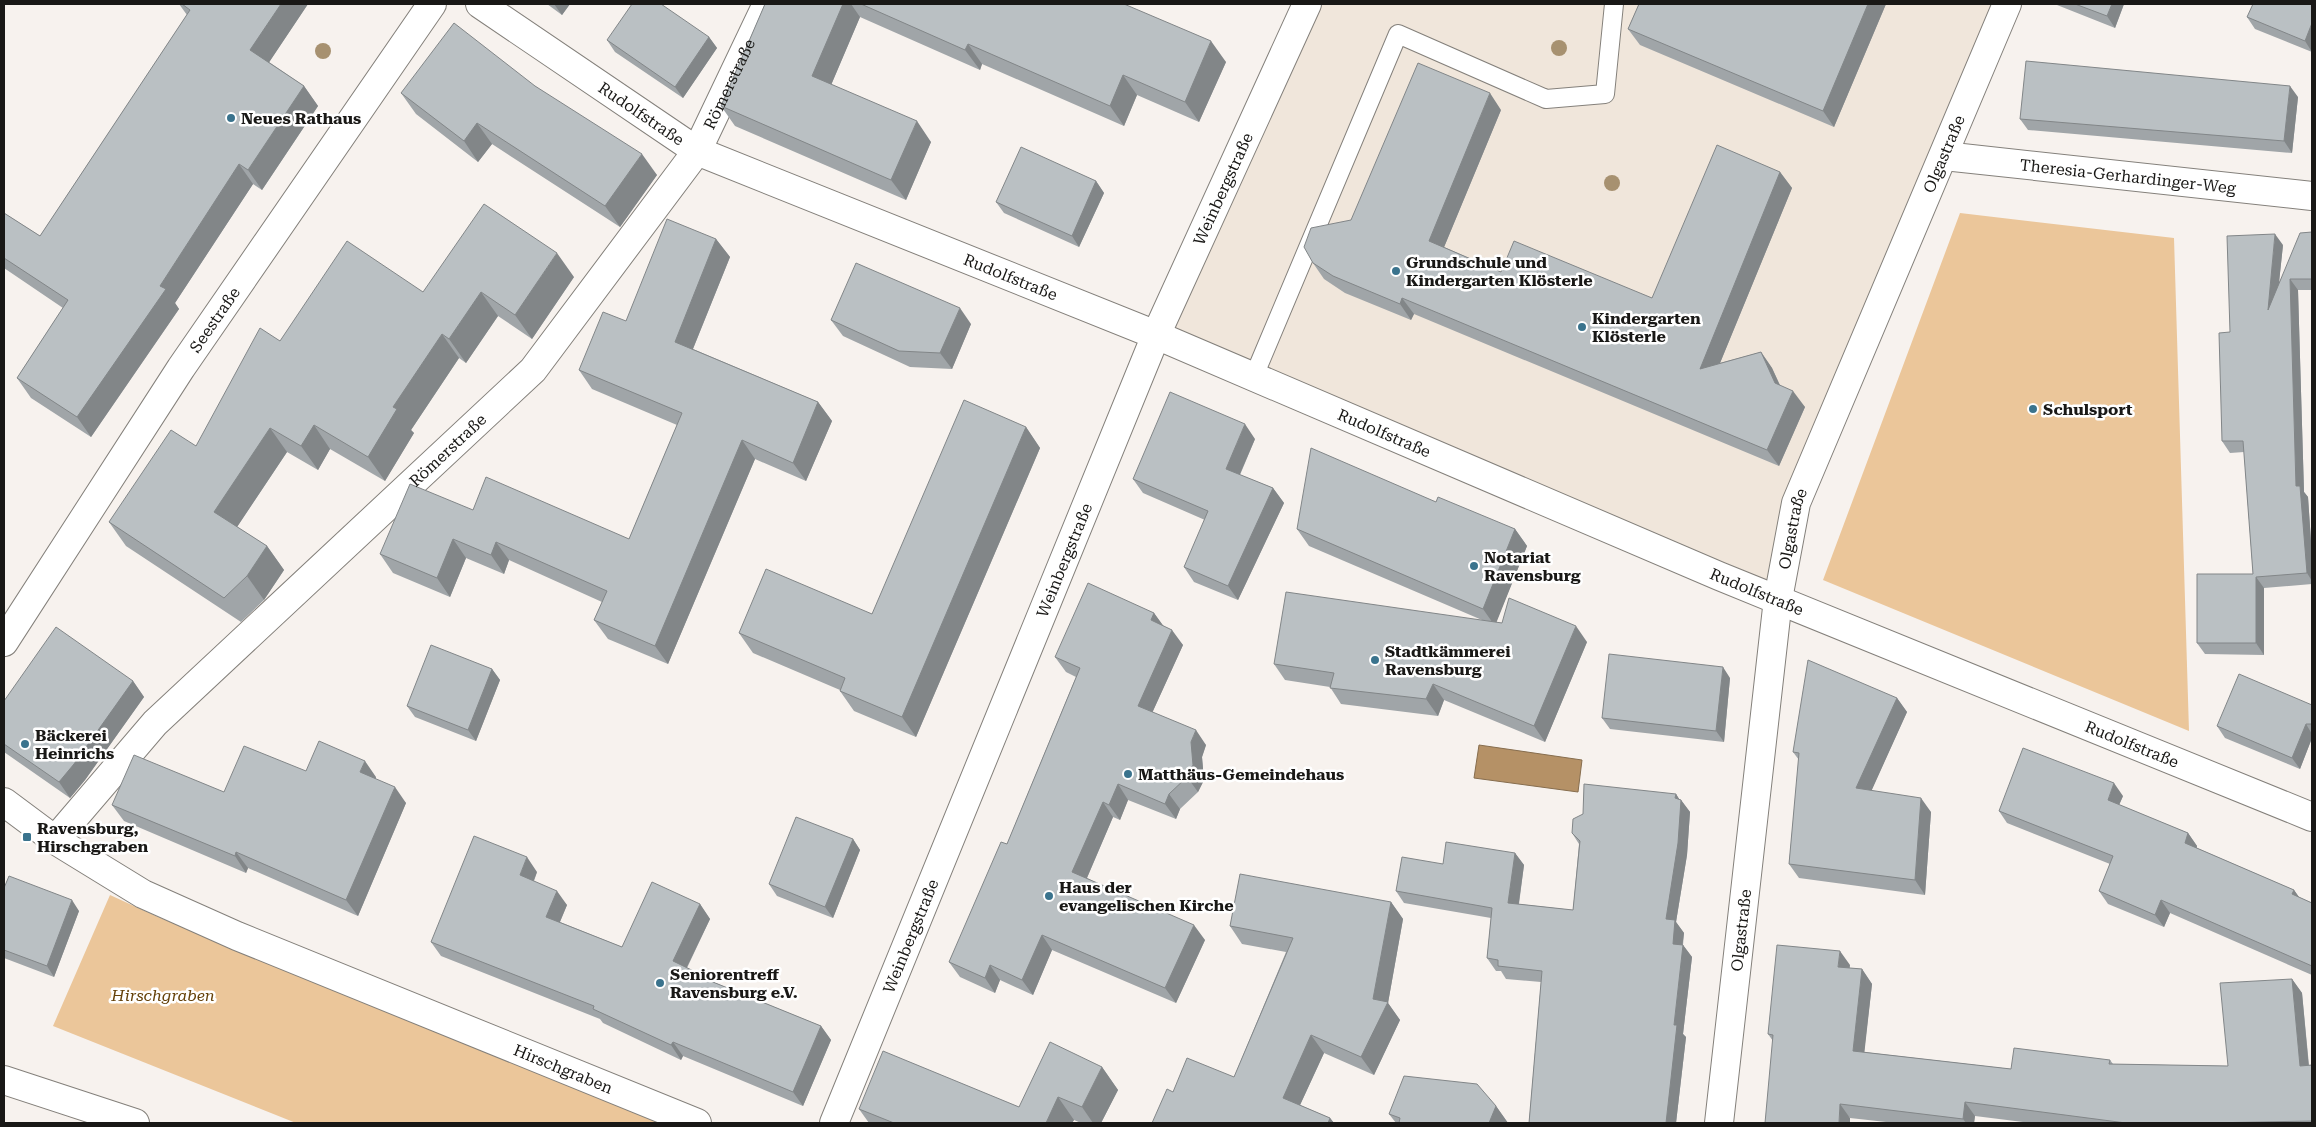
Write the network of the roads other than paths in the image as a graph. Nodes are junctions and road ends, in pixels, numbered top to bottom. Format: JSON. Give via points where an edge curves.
{"nodes":[{"id":1,"x":432,"y":4,"type":"edge"},
{"id":2,"x":480,"y":4,"type":"edge"},
{"id":3,"x":767,"y":4,"type":"edge"},
{"id":4,"x":1307,"y":4,"type":"edge"},
{"id":5,"x":1614,"y":4,"type":"edge"},
{"id":6,"x":2007,"y":4,"type":"edge"},
{"id":7,"x":697,"y":151,"type":"junction"},
{"id":8,"x":1944,"y":156,"type":"junction"},
{"id":9,"x":2312,"y":196,"type":"edge"},
{"id":10,"x":1156,"y":335,"type":"junction"},
{"id":11,"x":1254,"y":376,"type":"junction"},
{"id":12,"x":1778,"y":599,"type":"junction"},
{"id":13,"x":4,"y":642,"type":"edge"},
{"id":14,"x":4,"y":802,"type":"edge"},
{"id":15,"x":2312,"y":817,"type":"edge"},
{"id":16,"x":54,"y":840,"type":"junction"},
{"id":17,"x":4,"y":1080,"type":"edge"},
{"id":18,"x":136,"y":1123,"type":"edge"},
{"id":19,"x":697,"y":1123,"type":"edge"},
{"id":20,"x":834,"y":1123,"type":"edge"},
{"id":21,"x":1719,"y":1123,"type":"edge"}],
"edges":[{"from":1,"to":13,"type":"street","name":"Seestraße","via":[[181,368]]},
{"from":2,"to":7,"type":"street","name":"Rudolfstraße"},
{"from":3,"to":7,"type":"street","name":"Römerstraße"},
{"from":4,"to":10,"type":"street","name":"Weinbergstraße"},
{"from":5,"to":11,"type":"lane","via":[[1605,94],[1546,99],[1398,34]]},
{"from":6,"to":8,"type":"street","name":"Olgastraße"},
{"from":7,"to":10,"type":"street","name":"Rudolfstraße"},
{"from":7,"to":16,"type":"street","name":"Römerstraße","via":[[534,370],[155,723]]},
{"from":8,"to":9,"type":"street","name":"Theresia-Gerhardinger-Weg"},
{"from":8,"to":12,"type":"street","name":"Olgastraße","via":[[1796,504]]},
{"from":10,"to":11,"type":"street","name":"Rudolfstraße"},
{"from":10,"to":20,"type":"street","name":"Weinbergstraße"},
{"from":11,"to":12,"type":"street","name":"Rudolfstraße"},
{"from":12,"to":15,"type":"street","name":"Rudolfstraße"},
{"from":12,"to":21,"type":"street","name":"Olgastraße"},
{"from":14,"to":16,"type":"street","name":"Hirschgraben"},
{"from":16,"to":19,"type":"street","name":"Hirschgraben","via":[[142,894],[237,936]]},
{"from":17,"to":18,"type":"street"}]}
